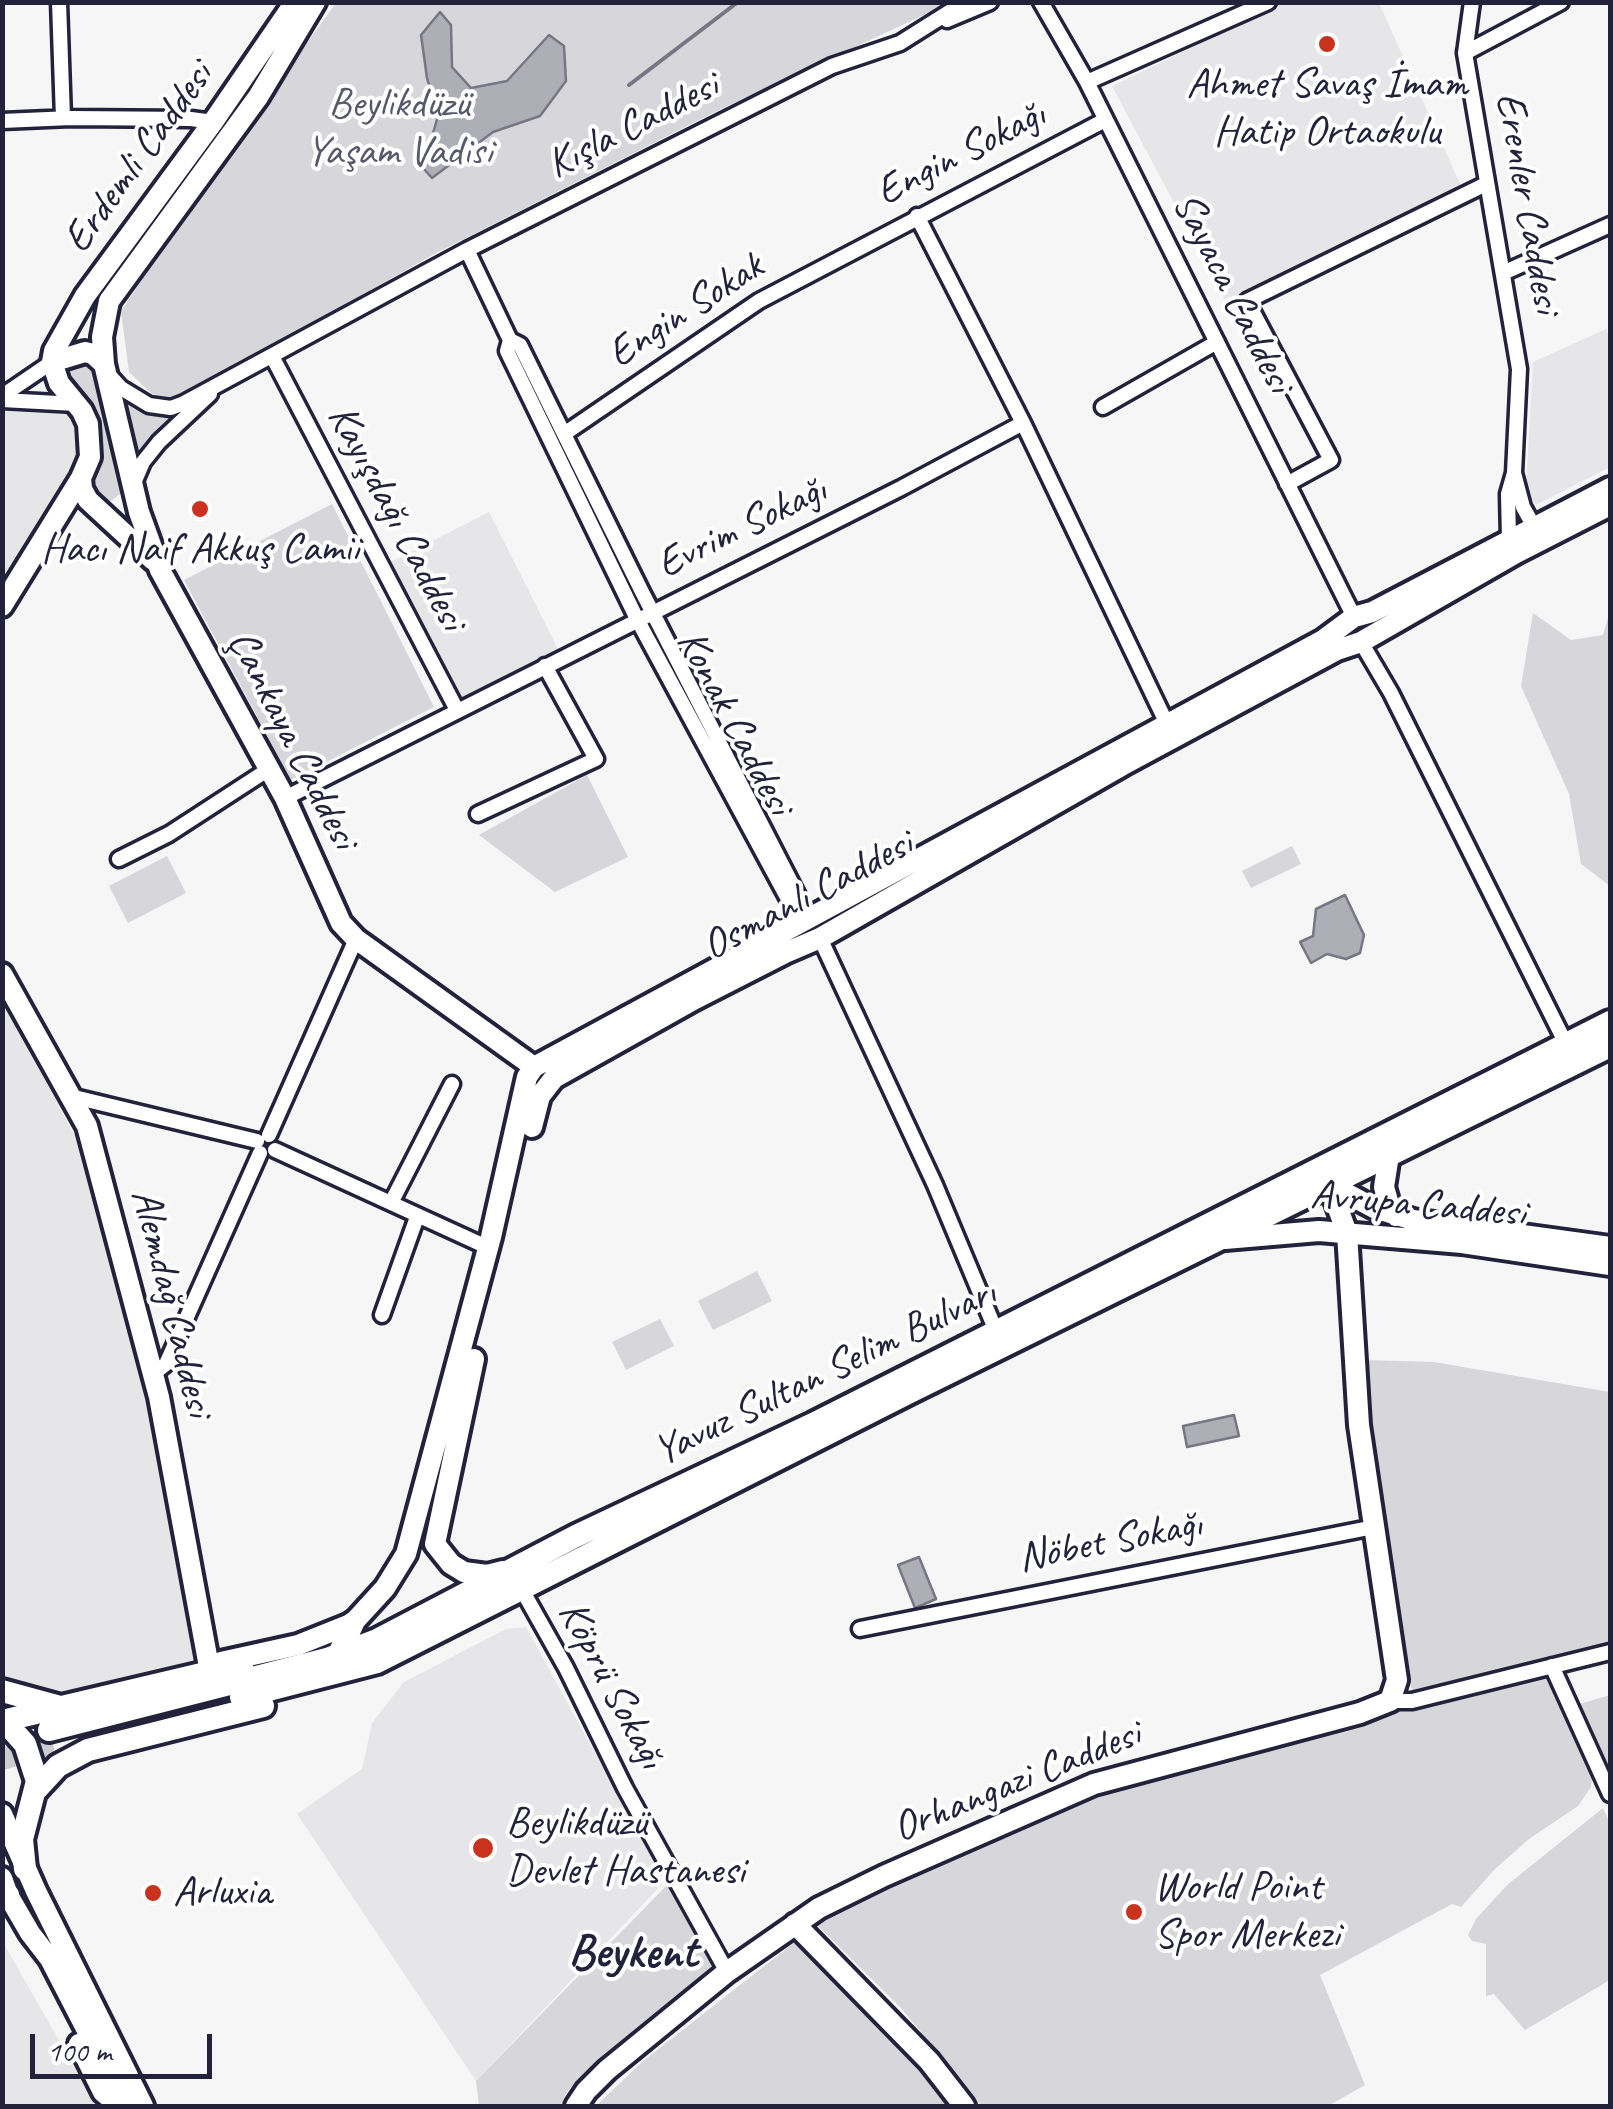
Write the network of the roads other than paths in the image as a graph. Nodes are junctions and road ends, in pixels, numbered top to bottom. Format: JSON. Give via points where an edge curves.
{"nodes":[{"id":1,"x":59,"y":2,"type":"edge"},
{"id":2,"x":295,"y":2,"type":"edge"},
{"id":3,"x":315,"y":2,"type":"edge"},
{"id":4,"x":965,"y":2,"type":"edge"},
{"id":5,"x":990,"y":2,"type":"edge"},
{"id":6,"x":1042,"y":2,"type":"edge"},
{"id":7,"x":1268,"y":2,"type":"edge"},
{"id":8,"x":1472,"y":2,"type":"edge"},
{"id":9,"x":1560,"y":2,"type":"edge"},
{"id":10,"x":927,"y":27,"type":"junction"},
{"id":11,"x":1465,"y":52,"type":"junction"},
{"id":12,"x":1087,"y":82,"type":"junction"},
{"id":13,"x":63,"y":118,"type":"junction"},
{"id":14,"x":1105,"y":120,"type":"junction"},
{"id":15,"x":2,"y":121,"type":"edge"},
{"id":16,"x":214,"y":122,"type":"junction"},
{"id":17,"x":1486,"y":184,"type":"junction"},
{"id":18,"x":917,"y":216,"type":"junction"},
{"id":19,"x":1610,"y":224,"type":"edge"},
{"id":20,"x":467,"y":250,"type":"junction"},
{"id":21,"x":850,"y":251,"type":"joint"},
{"id":22,"x":1504,"y":272,"type":"junction"},
{"id":23,"x":510,"y":340,"type":"junction"},
{"id":24,"x":1217,"y":342,"type":"junction"},
{"id":25,"x":273,"y":358,"type":"junction"},
{"id":26,"x":52,"y":362,"type":"junction"},
{"id":27,"x":104,"y":364,"type":"junction"},
{"id":28,"x":217,"y":386,"type":"junction"},
{"id":29,"x":2,"y":398,"type":"edge"},
{"id":30,"x":76,"y":404,"type":"junction"},
{"id":31,"x":1103,"y":407,"type":"dead end"},
{"id":32,"x":1022,"y":423,"type":"junction"},
{"id":33,"x":564,"y":434,"type":"junction"},
{"id":34,"x":1514,"y":472,"type":"junction"},
{"id":35,"x":81,"y":478,"type":"junction"},
{"id":36,"x":1287,"y":484,"type":"junction"},
{"id":37,"x":133,"y":486,"type":"junction"},
{"id":38,"x":1610,"y":488,"type":"edge"},
{"id":39,"x":1610,"y":505,"type":"edge"},
{"id":40,"x":96,"y":508,"type":"junction"},
{"id":41,"x":1538,"y":533,"type":"junction"},
{"id":42,"x":1512,"y":547,"type":"junction"},
{"id":43,"x":160,"y":570,"type":"junction"},
{"id":44,"x":2,"y":606,"type":"edge"},
{"id":45,"x":653,"y":611,"type":"junction"},
{"id":46,"x":637,"y":619,"type":"junction"},
{"id":47,"x":1353,"y":619,"type":"junction"},
{"id":48,"x":1362,"y":641,"type":"junction"},
{"id":49,"x":545,"y":666,"type":"junction"},
{"id":50,"x":457,"y":710,"type":"junction"},
{"id":51,"x":1167,"y":724,"type":"junction"},
{"id":52,"x":269,"y":769,"type":"junction"},
{"id":53,"x":285,"y":798,"type":"junction"},
{"id":54,"x":478,"y":814,"type":"dead end"},
{"id":55,"x":119,"y":859,"type":"dead end"},
{"id":56,"x":805,"y":920,"type":"junction"},
{"id":57,"x":820,"y":938,"type":"junction"},
{"id":58,"x":356,"y":939,"type":"junction"},
{"id":59,"x":2,"y":974,"type":"edge"},
{"id":60,"x":1610,"y":1022,"type":"edge"},
{"id":61,"x":1610,"y":1046,"type":"edge"},
{"id":62,"x":1578,"y":1050,"type":"junction"},
{"id":63,"x":539,"y":1076,"type":"junction"},
{"id":64,"x":452,"y":1084,"type":"dead end"},
{"id":65,"x":70,"y":1096,"type":"junction"},
{"id":66,"x":265,"y":1145,"type":"junction"},
{"id":67,"x":1389,"y":1155,"type":"junction"},
{"id":68,"x":1326,"y":1177,"type":"junction"},
{"id":69,"x":390,"y":1203,"type":"junction"},
{"id":70,"x":1396,"y":1216,"type":"junction"},
{"id":71,"x":418,"y":1218,"type":"junction"},
{"id":72,"x":1346,"y":1233,"type":"junction"},
{"id":73,"x":1218,"y":1240,"type":"junction"},
{"id":74,"x":487,"y":1246,"type":"dead end"},
{"id":75,"x":1610,"y":1247,"type":"edge"},
{"id":76,"x":1610,"y":1265,"type":"edge"},
{"id":77,"x":382,"y":1315,"type":"dead end"},
{"id":78,"x":996,"y":1331,"type":"junction"},
{"id":79,"x":153,"y":1374,"type":"junction"},
{"id":80,"x":1374,"y":1527,"type":"junction"},
{"id":81,"x":520,"y":1577,"type":"junction"},
{"id":82,"x":352,"y":1624,"type":"junction"},
{"id":83,"x":860,"y":1630,"type":"dead end"},
{"id":84,"x":1610,"y":1652,"type":"edge"},
{"id":85,"x":338,"y":1656,"type":"junction"},
{"id":86,"x":1552,"y":1666,"type":"junction"},
{"id":87,"x":210,"y":1672,"type":"junction"},
{"id":88,"x":2,"y":1691,"type":"edge"},
{"id":89,"x":1390,"y":1701,"type":"junction"},
{"id":90,"x":65,"y":1707,"type":"junction"},
{"id":91,"x":4,"y":1722,"type":"edge"},
{"id":92,"x":53,"y":1737,"type":"junction"},
{"id":93,"x":35,"y":1791,"type":"junction"},
{"id":94,"x":1610,"y":1794,"type":"edge"},
{"id":95,"x":2,"y":1814,"type":"edge"},
{"id":96,"x":25,"y":1869,"type":"junction"},
{"id":97,"x":4,"y":1888,"type":"edge"},
{"id":98,"x":794,"y":1924,"type":"junction"},
{"id":99,"x":727,"y":1972,"type":"junction"},
{"id":100,"x":126,"y":2093,"type":"edge"},
{"id":101,"x":143,"y":2106,"type":"edge"},
{"id":102,"x":576,"y":2106,"type":"edge"},
{"id":103,"x":964,"y":2106,"type":"edge"}],
"edges":[{"from":1,"to":13,"type":"street"},
{"from":2,"to":16,"type":"main road","name":"Erdemli Caddesi"},
{"from":3,"to":27,"type":"main road","name":"Erdemli Caddesi","via":[[258,98],[109,301]]},
{"from":4,"to":10,"type":"street"},
{"from":5,"to":10,"type":"street"},
{"from":6,"to":12,"type":"street","name":"Sayaca Caddesi"},
{"from":7,"to":12,"type":"street"},
{"from":8,"to":11,"type":"street"},
{"from":9,"to":11,"type":"street","name":"Erenler Caddesi"},
{"from":10,"to":20,"type":"street","name":"Kışla Caddesi","via":[[832,66]]},
{"from":11,"to":17,"type":"street","name":"Erenler Caddesi"},
{"from":12,"to":14,"type":"street","name":"Sayaca Caddesi"},
{"from":13,"to":15,"type":"street"},
{"from":13,"to":16,"type":"street"},
{"from":14,"to":18,"type":"street","name":"Engin Sokağı"},
{"from":14,"to":24,"type":"street","name":"Sayaca Caddesi"},
{"from":16,"to":26,"type":"main road","name":"Erdemli Caddesi","via":[[85,296]]},
{"from":17,"to":22,"type":"street","name":"Erenler Caddesi"},
{"from":17,"to":36,"type":"street","via":[[1246,301],[1332,460]]},
{"from":18,"to":21,"type":"street","name":"Engin Sokağı"},
{"from":18,"to":32,"type":"street"},
{"from":19,"to":22,"type":"street"},
{"from":20,"to":23,"type":"street","name":"Konak Caddesi"},
{"from":20,"to":25,"type":"street","name":"Kışla Caddesi"},
{"from":21,"to":33,"type":"street","name":"Engin Sokak","via":[[760,300]]},
{"from":22,"to":34,"type":"street","name":"Erenler Caddesi","via":[[1519,369]]},
{"from":23,"to":33,"type":"street","name":"Konak Caddesi","via":[[520,345]]},
{"from":23,"to":46,"type":"street","name":"Konak Caddesi","via":[[507,351]]},
{"from":24,"to":31,"type":"street"},
{"from":24,"to":36,"type":"street","name":"Sayaca Caddesi"},
{"from":25,"to":28,"type":"street","name":"Kışla Caddesi"},
{"from":25,"to":50,"type":"street","name":"Kayışdağı Caddesi"},
{"from":26,"to":27,"type":"main road","via":[[84,352]]},
{"from":26,"to":29,"type":"street"},
{"from":26,"to":30,"type":"main road","via":[[58,383]]},
{"from":27,"to":28,"type":"street","name":"Kışla Caddesi","via":[[121,388],[158,407],[171,408]]},
{"from":27,"to":37,"type":"main road","name":"Çankaya Caddesi"},
{"from":28,"to":37,"type":"street","via":[[159,442]]},
{"from":29,"to":30,"type":"street"},
{"from":30,"to":35,"type":"main road","via":[[90,438]]},
{"from":32,"to":45,"type":"street","name":"Evrim Sokağı"},
{"from":32,"to":51,"type":"street"},
{"from":33,"to":45,"type":"street","name":"Konak Caddesi"},
{"from":34,"to":41,"type":"street"},
{"from":34,"to":42,"type":"street","name":"Erenler Caddesi","via":[[1508,494]]},
{"from":35,"to":40,"type":"main road"},
{"from":35,"to":44,"type":"main road"},
{"from":36,"to":47,"type":"street","name":"Sayaca Caddesi"},
{"from":37,"to":40,"type":"main road","via":[[108,510]]},
{"from":37,"to":43,"type":"main road","name":"Çankaya Caddesi"},
{"from":38,"to":41,"type":"main road","name":"Osmanlı Caddesi"},
{"from":39,"to":41,"type":"main road","name":"Osmanlı Caddesi"},
{"from":40,"to":43,"type":"main road"},
{"from":41,"to":42,"type":"main road","name":"Osmanlı Caddesi"},
{"from":42,"to":47,"type":"main road","name":"Osmanlı Caddesi"},
{"from":42,"to":48,"type":"main road","name":"Osmanlı Caddesi"},
{"from":43,"to":52,"type":"main road","name":"Çankaya Caddesi"},
{"from":45,"to":46,"type":"street","name":"Evrim Sokağı"},
{"from":45,"to":56,"type":"street","name":"Konak Caddesi"},
{"from":46,"to":49,"type":"street","name":"Evrim Sokağı"},
{"from":46,"to":56,"type":"street","name":"Konak Caddesi"},
{"from":47,"to":48,"type":"main road","via":[[1345,634]]},
{"from":47,"to":51,"type":"main road","name":"Osmanlı Caddesi"},
{"from":48,"to":57,"type":"main road","name":"Osmanlı Caddesi","via":[[1123,764]]},
{"from":48,"to":62,"type":"street"},
{"from":49,"to":50,"type":"street","name":"Evrim Sokağı"},
{"from":49,"to":54,"type":"street","via":[[596,758]]},
{"from":50,"to":53,"type":"street","name":"Evrim Sokağı"},
{"from":51,"to":56,"type":"main road","name":"Osmanlı Caddesi"},
{"from":52,"to":53,"type":"main road","name":"Çankaya Caddesi"},
{"from":52,"to":55,"type":"street"},
{"from":53,"to":58,"type":"main road","name":"Çankaya Caddesi","via":[[341,922]]},
{"from":56,"to":57,"type":"main road","via":[[824,920]]},
{"from":56,"to":63,"type":"main road","name":"Osmanlı Caddesi"},
{"from":57,"to":63,"type":"main road","name":"Osmanlı Caddesi"},
{"from":57,"to":78,"type":"street"},
{"from":58,"to":63,"type":"main road","name":"Çankaya Caddesi"},
{"from":58,"to":66,"type":"street"},
{"from":59,"to":65,"type":"main road","name":"Alemdağ Caddesi"},
{"from":60,"to":62,"type":"main road","name":"Yavuz Sultan Selim Bulvarı"},
{"from":61,"to":62,"type":"main road","name":"Yavuz Sultan Selim Bulvarı"},
{"from":62,"to":67,"type":"main road","name":"Yavuz Sultan Selim Bulvarı"},
{"from":62,"to":68,"type":"main road","name":"Yavuz Sultan Selim Bulvarı"},
{"from":63,"to":81,"type":"main road","via":[[435,1544],[464,1572]]},
{"from":63,"to":82,"type":"main road","via":[[412,1537],[397,1572]]},
{"from":64,"to":69,"type":"street"},
{"from":65,"to":66,"type":"street"},
{"from":65,"to":79,"type":"main road","name":"Alemdağ Caddesi","via":[[87,1126]]},
{"from":66,"to":69,"type":"street"},
{"from":66,"to":79,"type":"street","via":[[166,1364]]},
{"from":67,"to":68,"type":"main road","name":"Yavuz Sultan Selim Bulvarı"},
{"from":67,"to":70,"type":"main road","via":[[1384,1187]]},
{"from":68,"to":70,"type":"main road","name":"Avrupa Caddesi"},
{"from":68,"to":72,"type":"main road"},
{"from":68,"to":73,"type":"main road","name":"Yavuz Sultan Selim Bulvarı"},
{"from":68,"to":78,"type":"main road","name":"Yavuz Sultan Selim Bulvarı"},
{"from":69,"to":71,"type":"street"},
{"from":70,"to":75,"type":"main road","name":"Avrupa Caddesi"},
{"from":71,"to":74,"type":"street"},
{"from":71,"to":77,"type":"street"},
{"from":72,"to":73,"type":"main road","name":"Avrupa Caddesi","via":[[1290,1231]]},
{"from":72,"to":76,"type":"main road","name":"Avrupa Caddesi","via":[[1462,1242]]},
{"from":72,"to":80,"type":"main road","via":[[1358,1426]]},
{"from":73,"to":81,"type":"main road","name":"Yavuz Sultan Selim Bulvarı"},
{"from":78,"to":81,"type":"main road","name":"Yavuz Sultan Selim Bulvarı"},
{"from":79,"to":87,"type":"main road","name":"Alemdağ Caddesi"},
{"from":80,"to":83,"type":"street","name":"Nöbet Sokağı"},
{"from":80,"to":89,"type":"main road","via":[[1396,1666]]},
{"from":81,"to":85,"type":"main road","name":"Yavuz Sultan Selim Bulvarı"},
{"from":81,"to":92,"type":"main road","name":"Yavuz Sultan Selim Bulvarı","via":[[367,1665]]},
{"from":81,"to":99,"type":"street","name":"Köprü Sokağı"},
{"from":82,"to":85,"type":"main road"},
{"from":82,"to":87,"type":"main road","via":[[298,1645],[221,1662]]},
{"from":84,"to":86,"type":"street","name":"Orhangazi Caddesi"},
{"from":85,"to":87,"type":"main road","via":[[314,1652]]},
{"from":85,"to":92,"type":"main road","name":"Yavuz Sultan Selim Bulvarı"},
{"from":86,"to":89,"type":"street","name":"Orhangazi Caddesi"},
{"from":86,"to":94,"type":"street"},
{"from":87,"to":90,"type":"main road"},
{"from":88,"to":90,"type":"main road"},
{"from":89,"to":98,"type":"main road","name":"Orhangazi Caddesi","via":[[1094,1784],[884,1876]]},
{"from":90,"to":92,"type":"main road"},
{"from":91,"to":92,"type":"main road"},
{"from":91,"to":93,"type":"main road","via":[[33,1762]]},
{"from":92,"to":93,"type":"main road"},
{"from":93,"to":96,"type":"main road","via":[[22,1839]]},
{"from":95,"to":96,"type":"main road"},
{"from":96,"to":100,"type":"main road"},
{"from":97,"to":100,"type":"main road"},
{"from":98,"to":99,"type":"main road","name":"Orhangazi Caddesi"},
{"from":98,"to":103,"type":"main road","via":[[929,2060]]},
{"from":99,"to":102,"type":"main road","name":"Orhangazi Caddesi","via":[[607,2070]]},
{"from":100,"to":101,"type":"main road"}]}
